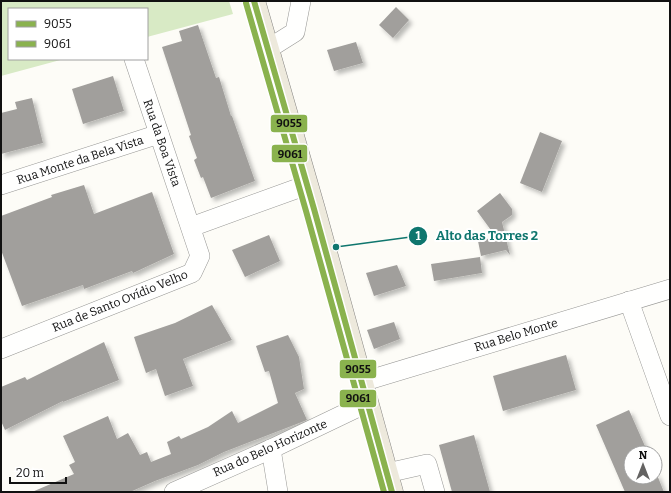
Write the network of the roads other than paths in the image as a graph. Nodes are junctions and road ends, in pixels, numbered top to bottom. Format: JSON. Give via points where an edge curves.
{"nodes":[{"id":1,"x":254,"y":1,"type":"edge"},
{"id":2,"x":301,"y":1,"type":"edge"},
{"id":3,"x":268,"y":49,"type":"junction"},
{"id":4,"x":134,"y":60,"type":"edge"},
{"id":5,"x":159,"y":134,"type":"junction"},
{"id":6,"x":307,"y":185,"type":"junction"},
{"id":7,"x":1,"y":186,"type":"edge"},
{"id":8,"x":191,"y":227,"type":"junction"},
{"id":9,"x":670,"y":289,"type":"edge"},
{"id":10,"x":629,"y":301,"type":"junction"},
{"id":11,"x":1,"y":349,"type":"edge"},
{"id":12,"x":362,"y":382,"type":"junction"},
{"id":13,"x":367,"y":403,"type":"junction"},
{"id":14,"x":670,"y":416,"type":"edge"},
{"id":15,"x":271,"y":449,"type":"junction"},
{"id":16,"x":389,"y":483,"type":"edge"},
{"id":17,"x":183,"y":490,"type":"edge"},
{"id":18,"x":278,"y":492,"type":"edge"},
{"id":19,"x":435,"y":492,"type":"edge"}],
"edges":[{"from":1,"to":3,"type":"main road"},
{"from":2,"to":3,"type":"street","via":[[295,32]]},
{"from":3,"to":6,"type":"main road"},
{"from":4,"to":5,"type":"street","name":"Rua da Boa Vista"},
{"from":5,"to":7,"type":"street","name":"Rua Monte da Bela Vista"},
{"from":5,"to":8,"type":"street","name":"Rua da Boa Vista"},
{"from":6,"to":8,"type":"street"},
{"from":6,"to":12,"type":"main road"},
{"from":8,"to":11,"type":"street","name":"Rua de Santo Ovídio Velho","via":[[200,256],[192,273]]},
{"from":9,"to":10,"type":"street","name":"Rua Belo Monte"},
{"from":10,"to":12,"type":"street","name":"Rua Belo Monte"},
{"from":10,"to":14,"type":"street"},
{"from":12,"to":13,"type":"main road"},
{"from":13,"to":15,"type":"street","name":"Rua do Belo Horizonte"},
{"from":13,"to":16,"type":"main road"},
{"from":15,"to":17,"type":"street","name":"Rua do Belo Horizonte"},
{"from":15,"to":18,"type":"street"},
{"from":16,"to":19,"type":"street","via":[[427,464]]}]}
